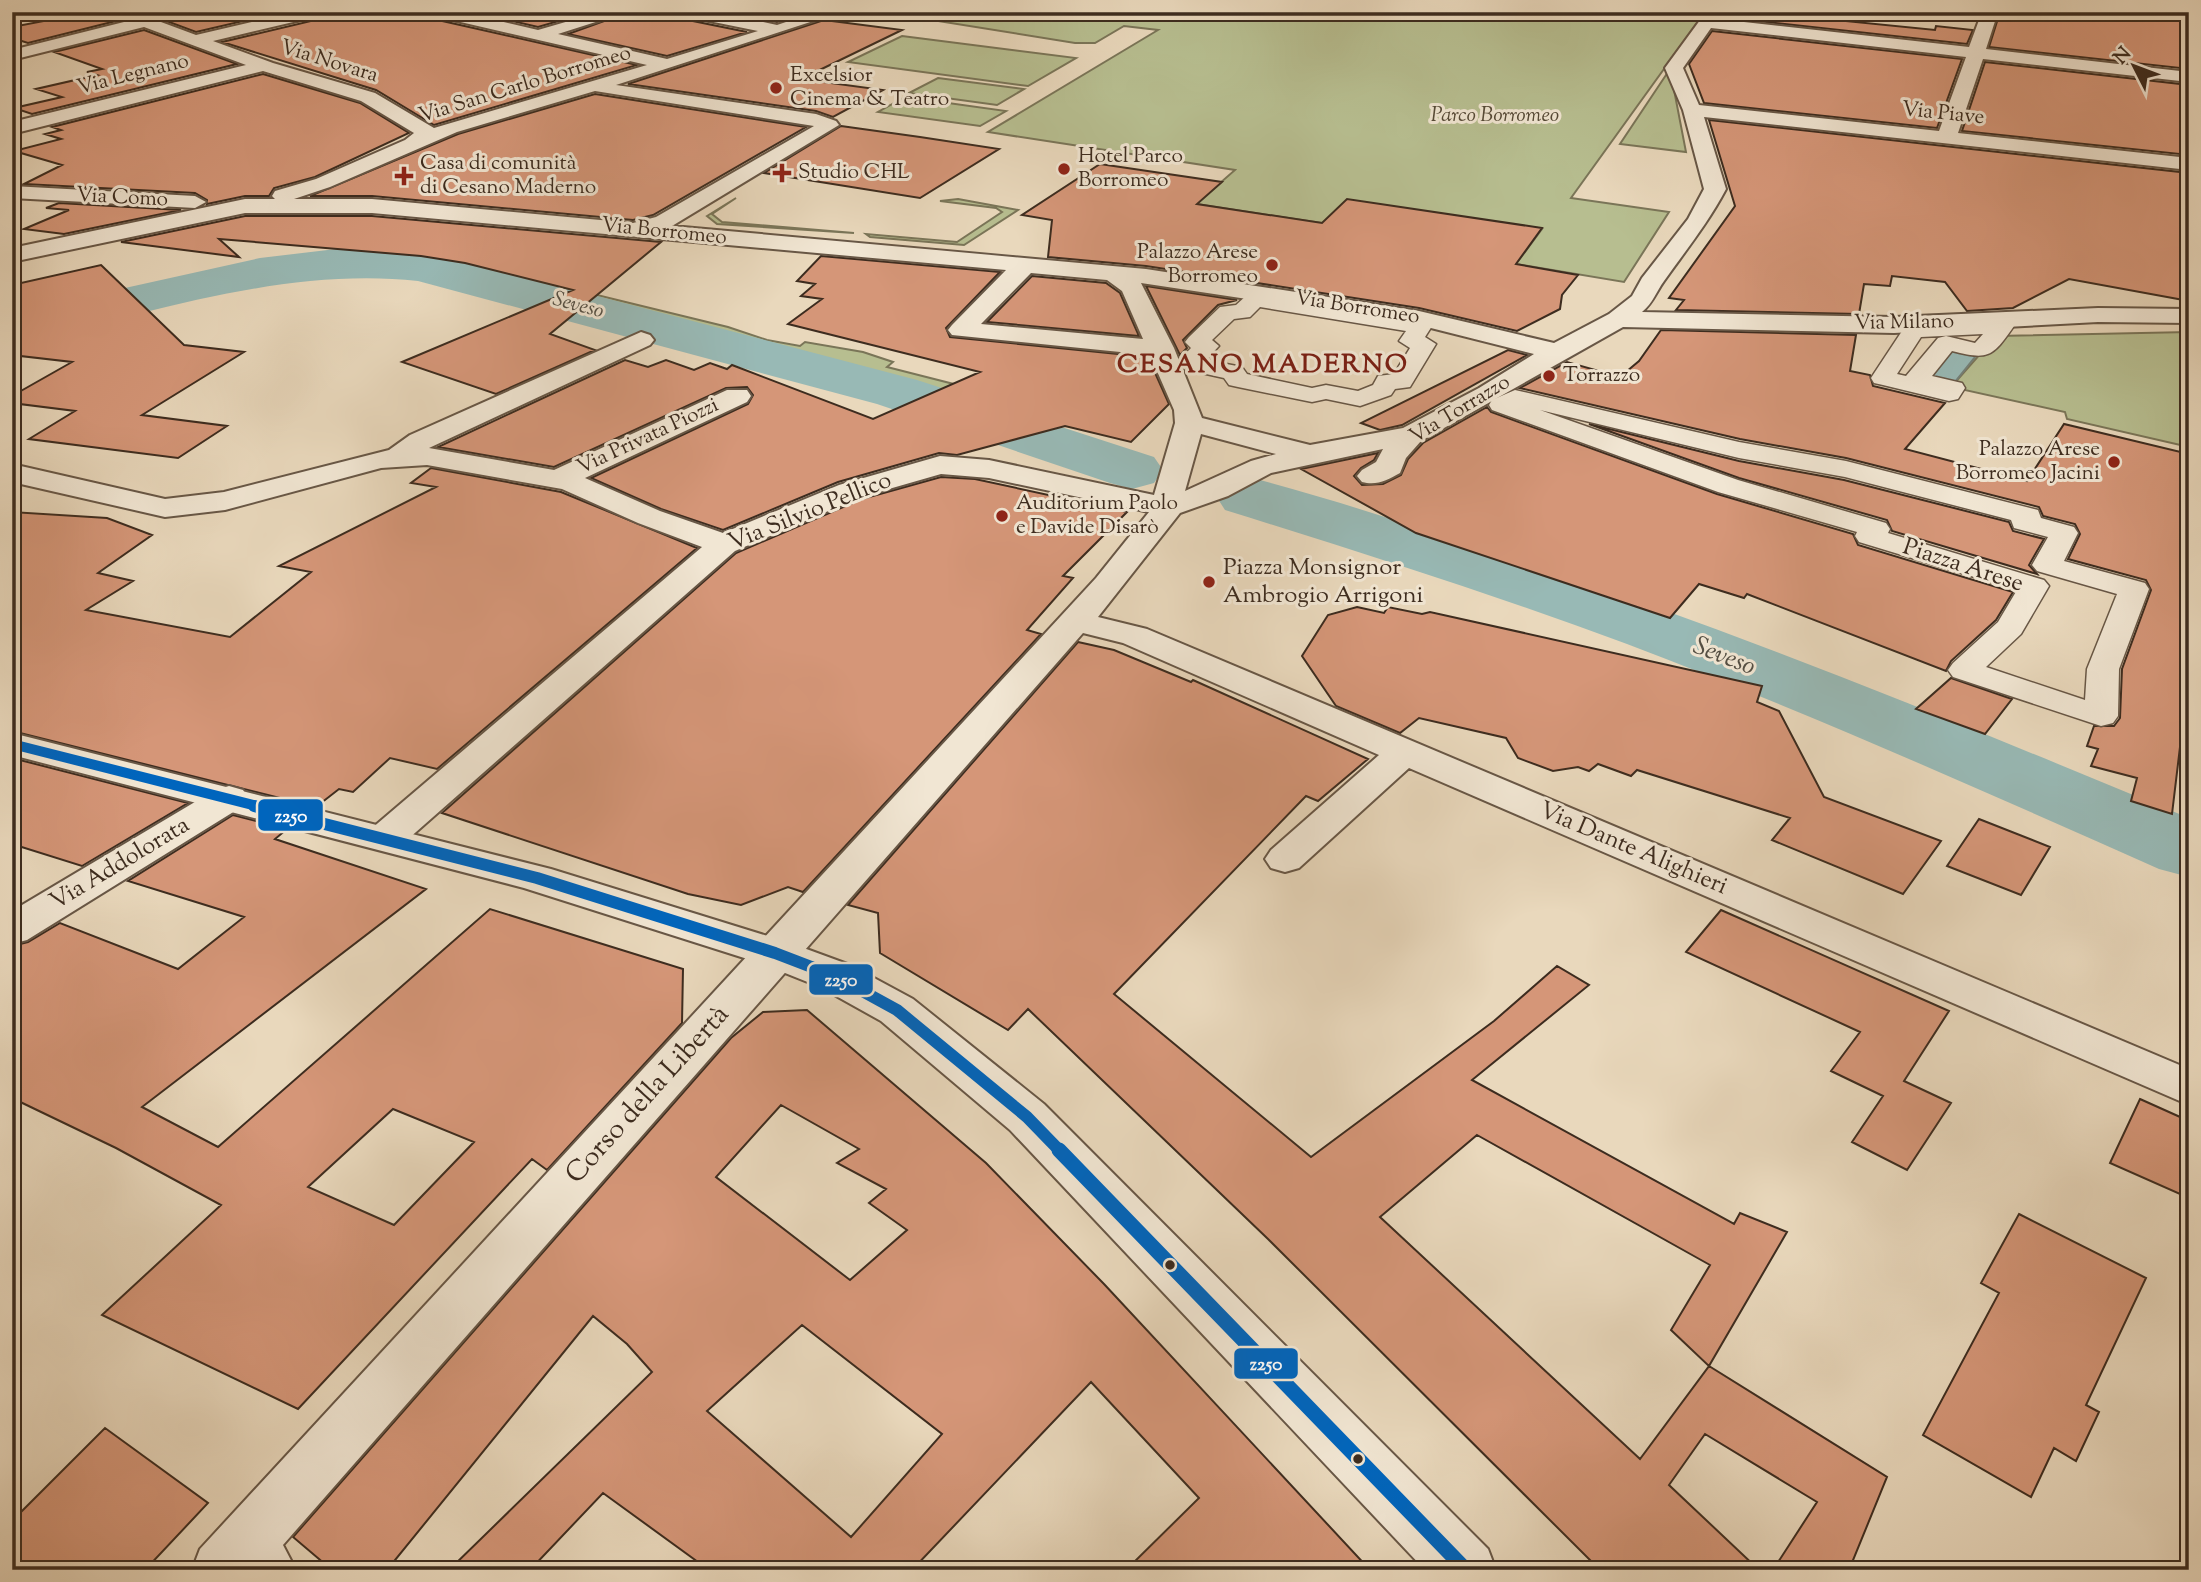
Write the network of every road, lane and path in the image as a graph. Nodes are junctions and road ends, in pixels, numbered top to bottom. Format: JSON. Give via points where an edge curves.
{"nodes":[{"id":1,"x":118,"y":12,"type":"edge"},
{"id":2,"x":317,"y":12,"type":"edge"},
{"id":3,"x":439,"y":12,"type":"edge"},
{"id":4,"x":619,"y":12,"type":"edge"},
{"id":5,"x":689,"y":12,"type":"edge"},
{"id":6,"x":833,"y":12,"type":"edge"},
{"id":7,"x":1990,"y":12,"type":"edge"},
{"id":8,"x":1710,"y":18,"type":"edge"},
{"id":9,"x":144,"y":22,"type":"junction"},
{"id":10,"x":777,"y":30,"type":"junction"},
{"id":11,"x":538,"y":35,"type":"junction"},
{"id":12,"x":195,"y":40,"type":"junction"},
{"id":13,"x":1976,"y":54,"type":"junction"},
{"id":14,"x":12,"y":55,"type":"edge"},
{"id":15,"x":256,"y":63,"type":"junction"},
{"id":16,"x":668,"y":65,"type":"junction"},
{"id":17,"x":2189,"y":77,"type":"edge"},
{"id":18,"x":628,"y":84,"type":"junction"},
{"id":19,"x":1692,"y":110,"type":"junction"},
{"id":20,"x":14,"y":127,"type":"edge"},
{"id":21,"x":1947,"y":137,"type":"junction"},
{"id":22,"x":414,"y":142,"type":"junction"},
{"id":23,"x":2189,"y":164,"type":"edge"},
{"id":24,"x":323,"y":183,"type":"junction"},
{"id":25,"x":12,"y":192,"type":"edge"},
{"id":26,"x":231,"y":206,"type":"junction"},
{"id":27,"x":372,"y":206,"type":"junction"},
{"id":28,"x":686,"y":215,"type":"junction"},
{"id":29,"x":631,"y":229,"type":"junction"},
{"id":30,"x":12,"y":255,"type":"edge"},
{"id":31,"x":955,"y":258,"type":"junction"},
{"id":32,"x":1024,"y":266,"type":"junction"},
{"id":33,"x":1134,"y":280,"type":"junction"},
{"id":34,"x":1650,"y":284,"type":"junction"},
{"id":35,"x":2189,"y":316,"type":"edge"},
{"id":36,"x":1618,"y":319,"type":"junction"},
{"id":37,"x":1422,"y":326,"type":"joint"},
{"id":38,"x":1510,"y":339,"type":"junction"},
{"id":39,"x":641,"y":340,"type":"dead end"},
{"id":40,"x":1161,"y":348,"type":"junction"},
{"id":41,"x":1559,"y":352,"type":"junction"},
{"id":42,"x":1897,"y":382,"type":"joint"},
{"id":43,"x":737,"y":396,"type":"dead end"},
{"id":44,"x":1501,"y":405,"type":"joint"},
{"id":45,"x":1190,"y":423,"type":"junction"},
{"id":46,"x":1411,"y":435,"type":"junction"},
{"id":47,"x":1309,"y":454,"type":"junction"},
{"id":48,"x":399,"y":456,"type":"junction"},
{"id":49,"x":12,"y":473,"type":"edge"},
{"id":50,"x":1372,"y":476,"type":"dead end"},
{"id":51,"x":559,"y":479,"type":"junction"},
{"id":52,"x":1169,"y":507,"type":"junction"},
{"id":53,"x":724,"y":544,"type":"junction"},
{"id":54,"x":1074,"y":621,"type":"junction"},
{"id":55,"x":12,"y":744,"type":"edge"},
{"id":56,"x":1405,"y":751,"type":"junction"},
{"id":57,"x":229,"y":798,"type":"junction"},
{"id":58,"x":385,"y":838,"type":"junction"},
{"id":59,"x":1285,"y":859,"type":"dead end"},
{"id":60,"x":12,"y":930,"type":"edge"},
{"id":61,"x":775,"y":953,"type":"junction"},
{"id":62,"x":2189,"y":1088,"type":"edge"},
{"id":63,"x":243,"y":1562,"type":"edge"},
{"id":64,"x":1466,"y":1570,"type":"edge"}],
"edges":[{"from":1,"to":9,"type":"street","name":"Via Novara"},
{"from":2,"to":12,"type":"street"},
{"from":3,"to":11,"type":"street"},
{"from":4,"to":11,"type":"street"},
{"from":5,"to":10,"type":"street"},
{"from":6,"to":10,"type":"street","name":"Via San Carlo Borromeo"},
{"from":7,"to":13,"type":"street"},
{"from":8,"to":13,"type":"street"},
{"from":8,"to":19,"type":"street","via":[[1674,68]]},
{"from":9,"to":12,"type":"street","name":"Via Novara"},
{"from":9,"to":14,"type":"street"},
{"from":10,"to":16,"type":"street","name":"Via San Carlo Borromeo"},
{"from":11,"to":16,"type":"street"},
{"from":12,"to":15,"type":"street","name":"Via Novara"},
{"from":13,"to":17,"type":"street"},
{"from":13,"to":21,"type":"street"},
{"from":15,"to":20,"type":"street","name":"Via Legnano","via":[[259,66],[252,69]]},
{"from":15,"to":22,"type":"street","name":"Via Novara","via":[[381,103],[424,128],[424,135]]},
{"from":16,"to":18,"type":"street","name":"Via San Carlo Borromeo"},
{"from":18,"to":22,"type":"street","name":"Via San Carlo Borromeo","via":[[573,91]]},
{"from":18,"to":28,"type":"street","via":[[829,124]]},
{"from":19,"to":21,"type":"street","name":"Via Piave"},
{"from":19,"to":34,"type":"street","name":"Via Torrazzo","via":[[1715,189],[1698,221]]},
{"from":21,"to":23,"type":"street","name":"Via Piave"},
{"from":22,"to":24,"type":"street","name":"Via San Carlo Borromeo"},
{"from":24,"to":26,"type":"street","name":"Via San Carlo Borromeo"},
{"from":24,"to":27,"type":"street","name":"Via Borromeo","via":[[314,190],[319,195]]},
{"from":25,"to":26,"type":"street","name":"Via Como"},
{"from":26,"to":27,"type":"street","name":"Via Borromeo"},
{"from":26,"to":30,"type":"street"},
{"from":27,"to":29,"type":"street","name":"Via Borromeo"},
{"from":28,"to":29,"type":"street"},
{"from":28,"to":31,"type":"street","name":"Via Borromeo","via":[[720,233],[907,249]]},
{"from":29,"to":31,"type":"street","name":"Via Borromeo"},
{"from":31,"to":32,"type":"street","name":"Via Borromeo"},
{"from":32,"to":33,"type":"street","name":"Via Borromeo"},
{"from":32,"to":40,"type":"street","via":[[961,330]]},
{"from":33,"to":38,"type":"street","name":"Via Borromeo","via":[[1419,318]]},
{"from":33,"to":40,"type":"street"},
{"from":34,"to":36,"type":"street","name":"Via Torrazzo","via":[[1642,300]]},
{"from":34,"to":38,"type":"street","via":[[1589,318]]},
{"from":35,"to":36,"type":"street","name":"Via Milano","via":[[2098,315],[1880,325]]},
{"from":36,"to":41,"type":"street","name":"Via Torrazzo"},
{"from":37,"to":37,"type":"street","via":[[1255,300],[1242,312],[1228,312],[1198,342],[1207,346],[1193,358],[1196,365],[1233,372],[1238,380],[1360,399],[1382,390],[1388,381],[1401,382],[1424,344],[1411,341]]},
{"from":38,"to":41,"type":"street","name":"Via Borromeo"},
{"from":39,"to":48,"type":"street","via":[[420,441]]},
{"from":40,"to":45,"type":"street"},
{"from":41,"to":46,"type":"street","name":"Via Torrazzo"},
{"from":42,"to":42,"type":"street","via":[[1882,378],[1914,330],[2003,326],[1980,351],[1946,343],[1916,380],[1952,388],[1949,394]]},
{"from":43,"to":51,"type":"street","name":"Via Privata Piozzi"},
{"from":44,"to":44,"type":"street","name":"Piazza Arese","via":[[1515,397],[1739,450],[1846,469],[2028,516],[2024,522],[2064,533],[2047,565],[2134,589],[2103,669],[2101,716],[1964,670],[2010,627],[2034,586],[1869,536],[1876,529],[1728,486]]},
{"from":45,"to":47,"type":"street"},
{"from":45,"to":52,"type":"street","via":[[1184,456],[1168,494]]},
{"from":46,"to":47,"type":"street"},
{"from":46,"to":50,"type":"street","name":"Via Torrazzo","via":[[1392,456],[1390,467]]},
{"from":47,"to":52,"type":"street","via":[[1261,467],[1217,490]]},
{"from":48,"to":49,"type":"street","via":[[225,501],[173,508]]},
{"from":48,"to":51,"type":"street","via":[[445,458]]},
{"from":51,"to":53,"type":"street"},
{"from":52,"to":53,"type":"street","name":"Via Silvio Pellico","via":[[989,469],[940,465],[850,491]]},
{"from":52,"to":54,"type":"street"},
{"from":53,"to":58,"type":"street","name":"Via Silvio Pellico"},
{"from":54,"to":56,"type":"street","name":"Via Dante Alighieri","via":[[1135,636]]},
{"from":54,"to":61,"type":"street","name":"Corso della Libertà"},
{"from":55,"to":57,"type":"street"},
{"from":56,"to":59,"type":"street"},
{"from":56,"to":62,"type":"street","name":"Via Dante Alighieri"},
{"from":57,"to":58,"type":"street"},
{"from":57,"to":60,"type":"street","name":"Via Addolorata"},
{"from":58,"to":61,"type":"street","via":[[537,878]]},
{"from":61,"to":63,"type":"street","name":"Corso della Libertà"},
{"from":61,"to":64,"type":"street","via":[[835,976],[897,1010],[1027,1118]]}]}
